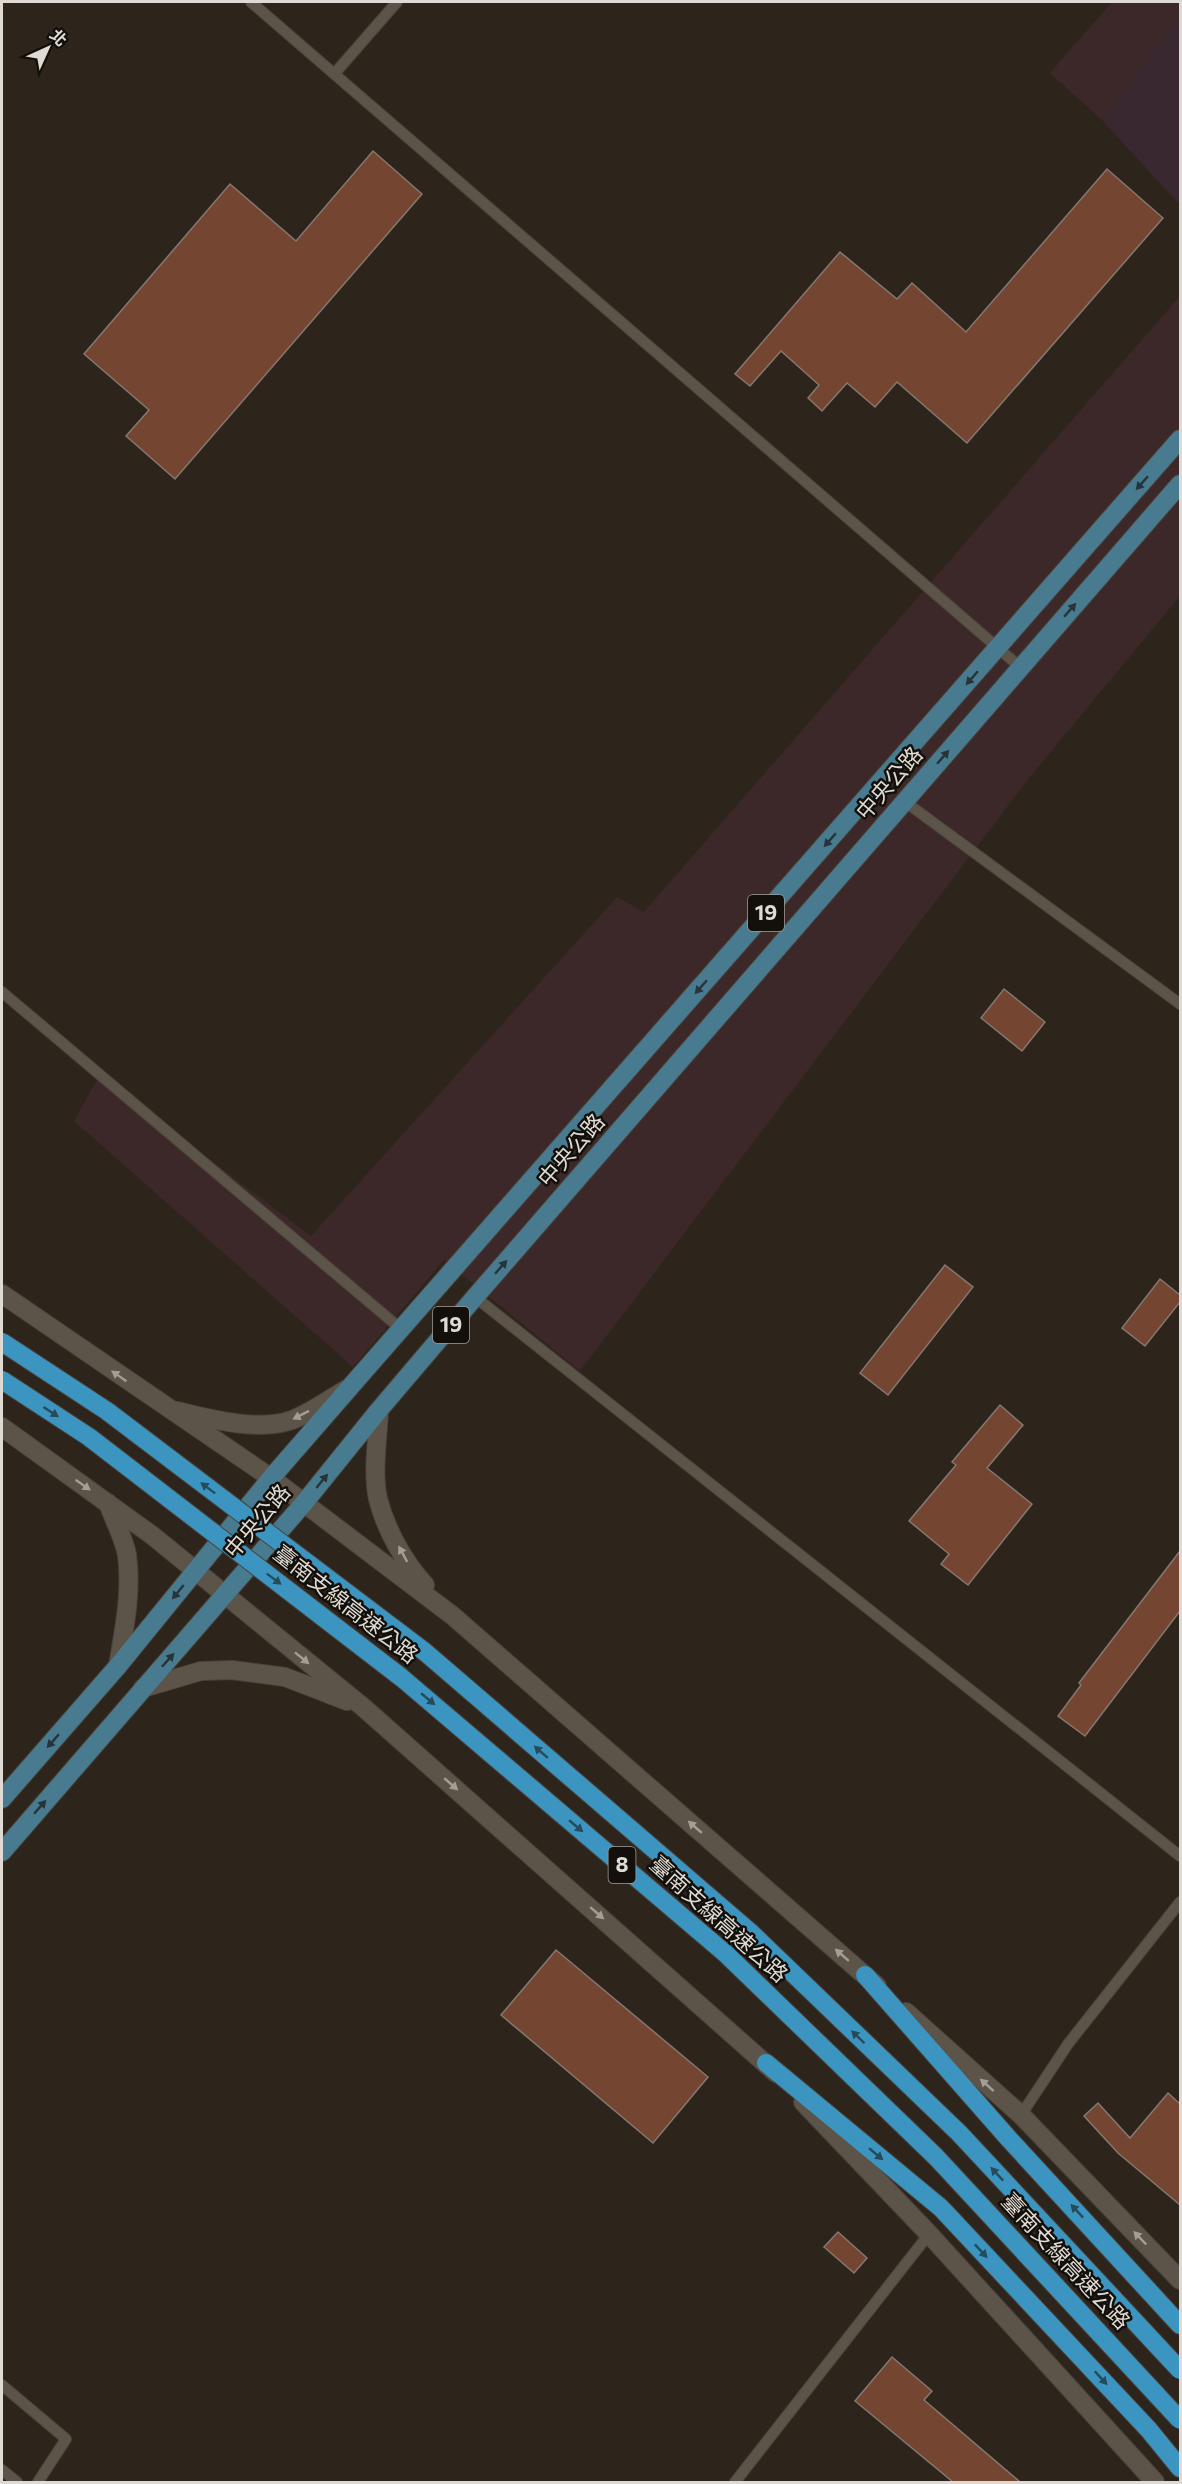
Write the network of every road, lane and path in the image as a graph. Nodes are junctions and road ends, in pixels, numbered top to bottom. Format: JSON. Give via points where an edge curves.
{"nodes":[{"id":1,"x":251,"y":2,"type":"edge"},
{"id":2,"x":397,"y":2,"type":"edge"},
{"id":3,"x":335,"y":73,"type":"junction"},
{"id":4,"x":1180,"y":439,"type":"edge"},
{"id":5,"x":1180,"y":484,"type":"edge"},
{"id":6,"x":999,"y":647,"type":"junction"},
{"id":7,"x":1020,"y":667,"type":"junction"},
{"id":8,"x":904,"y":801,"type":"junction"},
{"id":9,"x":2,"y":992,"type":"edge"},
{"id":10,"x":1180,"y":1004,"type":"edge"},
{"id":11,"x":2,"y":1294,"type":"edge"},
{"id":12,"x":476,"y":1297,"type":"junction"},
{"id":13,"x":401,"y":1329,"type":"junction"},
{"id":14,"x":2,"y":1342,"type":"edge"},
{"id":15,"x":2,"y":1380,"type":"edge"},
{"id":16,"x":351,"y":1386,"type":"junction"},
{"id":17,"x":167,"y":1409,"type":"junction"},
{"id":18,"x":379,"y":1410,"type":"junction"},
{"id":19,"x":2,"y":1427,"type":"edge"},
{"id":20,"x":271,"y":1478,"type":"junction"},
{"id":21,"x":107,"y":1502,"type":"junction"},
{"id":22,"x":304,"y":1503,"type":"junction"},
{"id":23,"x":196,"y":1570,"type":"junction"},
{"id":24,"x":225,"y":1595,"type":"junction"},
{"id":25,"x":453,"y":1616,"type":"junction"},
{"id":26,"x":118,"y":1666,"type":"junction"},
{"id":27,"x":143,"y":1688,"type":"junction"},
{"id":28,"x":363,"y":1707,"type":"junction"},
{"id":29,"x":2,"y":1799,"type":"edge"},
{"id":30,"x":2,"y":1852,"type":"edge"},
{"id":31,"x":1180,"y":1856,"type":"edge"},
{"id":32,"x":1180,"y":1902,"type":"edge"},
{"id":33,"x":865,"y":1975,"type":"junction"},
{"id":34,"x":766,"y":2063,"type":"junction"},
{"id":35,"x":1021,"y":2115,"type":"junction"},
{"id":36,"x":929,"y":2234,"type":"junction"},
{"id":37,"x":1180,"y":2280,"type":"edge"},
{"id":38,"x":1180,"y":2325,"type":"edge"},
{"id":39,"x":1180,"y":2370,"type":"edge"},
{"id":40,"x":2,"y":2385,"type":"edge"},
{"id":41,"x":1180,"y":2420,"type":"edge"},
{"id":42,"x":1180,"y":2468,"type":"edge"},
{"id":43,"x":2,"y":2470,"type":"edge"},
{"id":44,"x":17,"y":2482,"type":"edge"},
{"id":45,"x":38,"y":2482,"type":"edge"},
{"id":46,"x":735,"y":2482,"type":"edge"},
{"id":47,"x":1155,"y":2482,"type":"edge"}],
"edges":[{"from":1,"to":3,"type":"lane"},
{"from":2,"to":3,"type":"lane"},
{"from":3,"to":6,"type":"lane"},
{"from":4,"to":6,"type":"main road","name":"中央公路","number":"19","one_way":true},
{"from":7,"to":5,"type":"main road","name":"中央公路","number":"19","one_way":true},
{"from":6,"to":7,"type":"lane"},
{"from":6,"to":13,"type":"main road","name":"中央公路","number":"19","one_way":true},
{"from":8,"to":7,"type":"main road","name":"中央公路","number":"19","one_way":true},
{"from":8,"to":10,"type":"lane"},
{"from":12,"to":8,"type":"main road","name":"中央公路","number":"19","one_way":true},
{"from":9,"to":13,"type":"lane"},
{"from":17,"to":11,"type":"street","one_way":true},
{"from":12,"to":18,"type":"main road","name":"中央公路","number":"19"},
{"from":12,"to":31,"type":"lane"},
{"from":13,"to":16,"type":"main road","name":"中央公路","number":"19"},
{"from":39,"to":14,"type":"highway","name":"臺南支線高速公路","number":"8","one_way":true,"bridge":true,"via":[[958,2133],[750,1932],[425,1652],[107,1411]]},
{"from":15,"to":41,"type":"highway","name":"臺南支線高速公路","number":"8","one_way":true,"bridge":true,"via":[[89,1437],[402,1678],[726,1954],[936,2157]]},
{"from":16,"to":17,"type":"street","one_way":true,"via":[[291,1420],[262,1424]]},
{"from":16,"to":20,"type":"main road","name":"中央公路","number":"19"},
{"from":17,"to":20,"type":"street"},
{"from":22,"to":18,"type":"main road","name":"中央公路","number":"19","one_way":true},
{"from":25,"to":18,"type":"street","one_way":true,"via":[[410,1568],[378,1499]]},
{"from":19,"to":21,"type":"street","one_way":true},
{"from":20,"to":22,"type":"street"},
{"from":20,"to":23,"type":"main road","name":"中央公路","number":"19"},
{"from":21,"to":23,"type":"street"},
{"from":21,"to":26,"type":"street","via":[[127,1554],[126,1617]]},
{"from":22,"to":24,"type":"main road","name":"中央公路","number":"19"},
{"from":22,"to":25,"type":"street"},
{"from":23,"to":24,"type":"street"},
{"from":23,"to":26,"type":"main road","name":"中央公路","number":"19","one_way":true},
{"from":27,"to":24,"type":"main road","name":"中央公路","number":"19","one_way":true},
{"from":24,"to":28,"type":"street","one_way":true},
{"from":33,"to":25,"type":"street","one_way":true},
{"from":26,"to":29,"type":"main road","name":"中央公路","number":"19","one_way":true},
{"from":27,"to":28,"type":"street","via":[[201,1671],[232,1670],[285,1677]]},
{"from":30,"to":27,"type":"main road","name":"中央公路","number":"19","one_way":true},
{"from":28,"to":34,"type":"street","one_way":true},
{"from":32,"to":35,"type":"lane","via":[[1068,2044]]},
{"from":35,"to":33,"type":"street","one_way":true},
{"from":38,"to":33,"type":"highway","one_way":true},
{"from":34,"to":36,"type":"street"},
{"from":34,"to":42,"type":"highway","one_way":true,"via":[[941,2208]]},
{"from":37,"to":35,"type":"street","one_way":true},
{"from":36,"to":46,"type":"lane"},
{"from":36,"to":47,"type":"street"},
{"from":40,"to":45,"type":"lane","via":[[66,2439]]},
{"from":43,"to":44,"type":"lane"}]}
